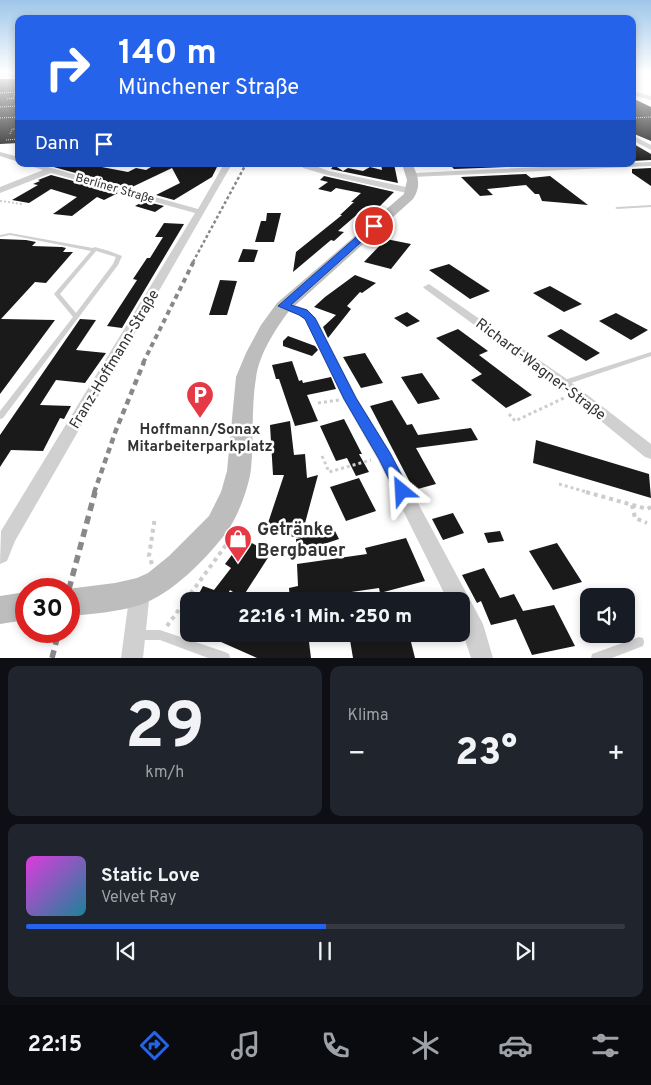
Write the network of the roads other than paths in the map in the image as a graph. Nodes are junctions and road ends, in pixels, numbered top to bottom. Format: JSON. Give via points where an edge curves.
{"nodes":[{"id":1,"x":636,"y":139,"type":"edge"},
{"id":2,"x":651,"y":148,"type":"edge"},
{"id":3,"x":0,"y":154,"type":"edge"},
{"id":4,"x":15,"y":159,"type":"edge"},
{"id":5,"x":651,"y":164,"type":"edge"},
{"id":6,"x":636,"y":165,"type":"edge"},
{"id":7,"x":40,"y":167,"type":"edge"},
{"id":8,"x":222,"y":167,"type":"edge"},
{"id":9,"x":309,"y":167,"type":"edge"},
{"id":10,"x":595,"y":167,"type":"edge"},
{"id":11,"x":51,"y":170,"type":"junction"},
{"id":12,"x":410,"y":177,"type":"edge"},
{"id":13,"x":0,"y":190,"type":"edge"},
{"id":14,"x":651,"y":206,"type":"edge"},
{"id":15,"x":616,"y":208,"type":"dead end"},
{"id":16,"x":200,"y":212,"type":"junction"},
{"id":17,"x":0,"y":236,"type":"edge"},
{"id":18,"x":95,"y":249,"type":"junction"},
{"id":19,"x":429,"y":287,"type":"dead end"},
{"id":20,"x":284,"y":306,"type":"junction"},
{"id":21,"x":76,"y":317,"type":"junction"},
{"id":22,"x":651,"y":354,"type":"edge"},
{"id":23,"x":563,"y":384,"type":"junction"},
{"id":24,"x":0,"y":416,"type":"edge"},
{"id":25,"x":651,"y":454,"type":"edge"},
{"id":26,"x":0,"y":555,"type":"edge"},
{"id":27,"x":149,"y":587,"type":"junction"},
{"id":28,"x":454,"y":592,"type":"edge"},
{"id":29,"x":80,"y":601,"type":"edge"},
{"id":30,"x":15,"y":608,"type":"edge"},
{"id":31,"x":0,"y":610,"type":"edge"},
{"id":32,"x":470,"y":623,"type":"edge"},
{"id":33,"x":135,"y":636,"type":"junction"},
{"id":34,"x":639,"y":642,"type":"dead end"},
{"id":35,"x":132,"y":658,"type":"edge"},
{"id":36,"x":225,"y":658,"type":"edge"},
{"id":37,"x":482,"y":658,"type":"edge"},
{"id":38,"x":596,"y":658,"type":"edge"}],
"edges":[{"from":1,"to":2,"type":"street"},
{"from":3,"to":4,"type":"street"},
{"from":5,"to":6,"type":"street"},
{"from":7,"to":11,"type":"street","name":"Berliner Straße"},
{"from":8,"to":16,"type":"street","name":"Franz-Hoffmann-Straße"},
{"from":9,"to":12,"type":"street","via":[[327,173]]},
{"from":10,"to":12,"type":"street"},
{"from":11,"to":13,"type":"street"},
{"from":11,"to":16,"type":"street","name":"Berliner Straße"},
{"from":12,"to":20,"type":"main road","via":[[409,196]]},
{"from":14,"to":15,"type":"lane"},
{"from":16,"to":26,"type":"street","name":"Franz-Hoffmann-Straße"},
{"from":17,"to":18,"type":"lane","via":[[10,234]]},
{"from":18,"to":21,"type":"lane","via":[[57,294]]},
{"from":18,"to":21,"type":"lane","via":[[119,256]]},
{"from":19,"to":23,"type":"street","name":"Richard-Wagner-Straße"},
{"from":20,"to":27,"type":"main road","via":[[255,353],[246,377],[239,471],[218,524],[179,565]]},
{"from":20,"to":28,"type":"street","via":[[303,312],[310,318]]},
{"from":21,"to":24,"type":"lane"},
{"from":22,"to":23,"type":"lane"},
{"from":23,"to":25,"type":"street","name":"Richard-Wagner-Straße"},
{"from":27,"to":29,"type":"main road","via":[[116,597]]},
{"from":27,"to":33,"type":"street"},
{"from":30,"to":31,"type":"main road"},
{"from":32,"to":37,"type":"street"},
{"from":33,"to":35,"type":"street"},
{"from":33,"to":36,"type":"lane","via":[[160,635]]},
{"from":34,"to":38,"type":"lane"}]}
